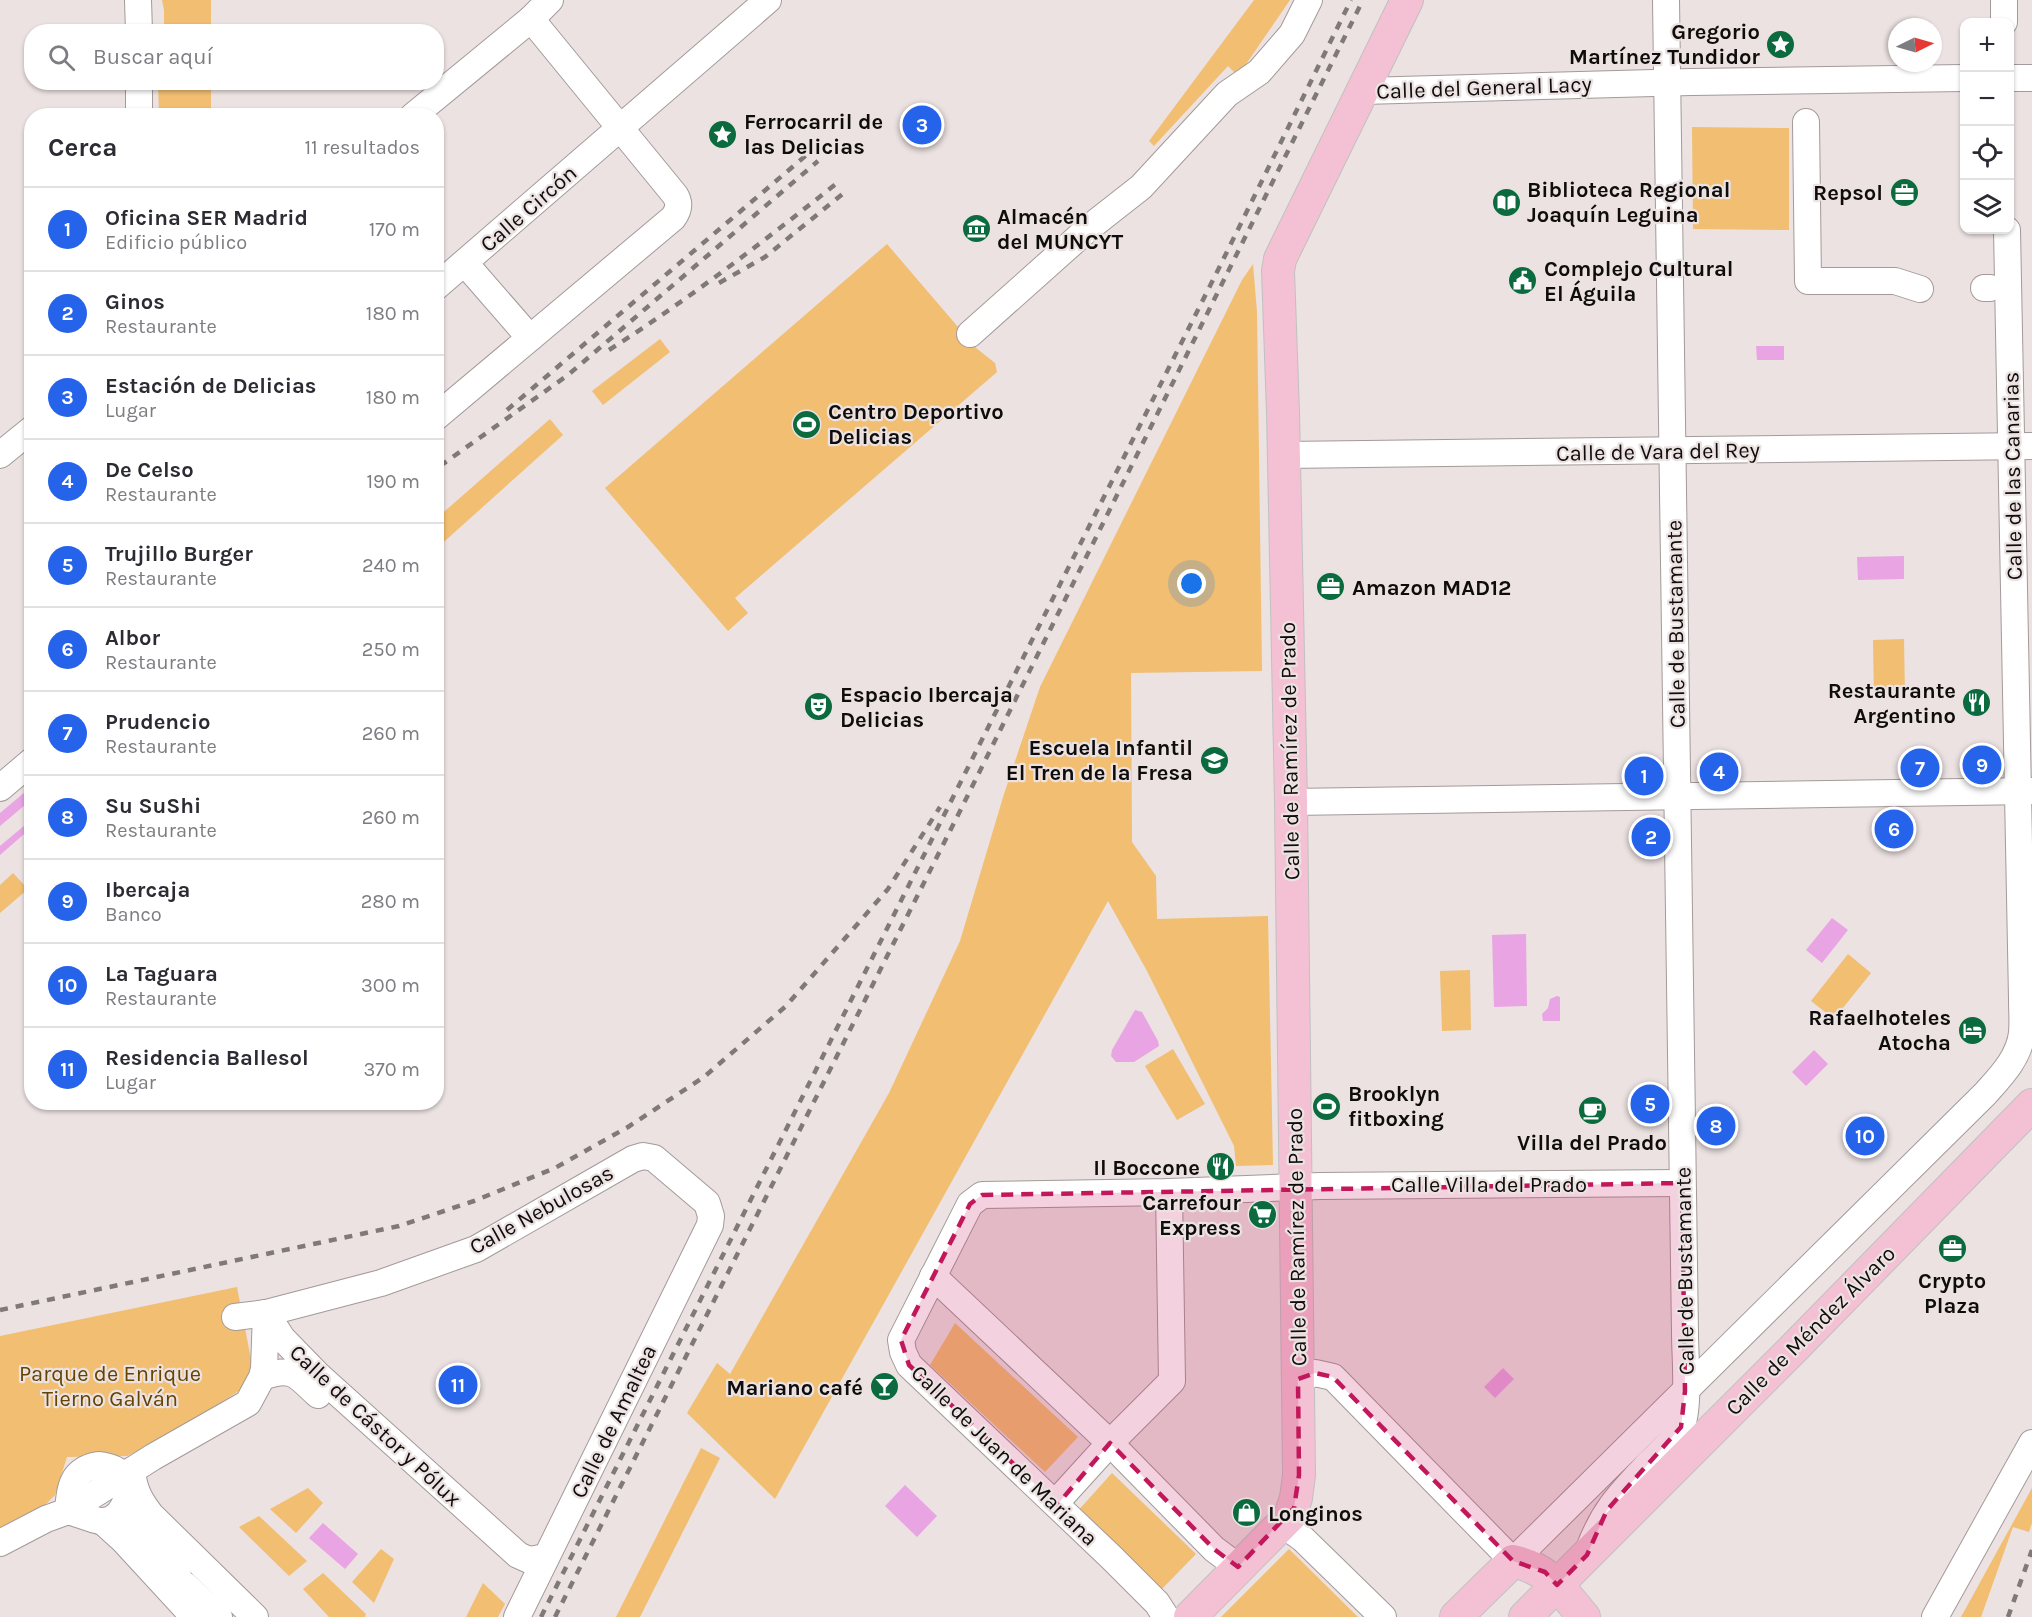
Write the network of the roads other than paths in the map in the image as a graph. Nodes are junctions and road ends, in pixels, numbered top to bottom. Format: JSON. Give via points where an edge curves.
{"nodes":[{"id":1,"x":138,"y":0,"type":"edge"},
{"id":2,"x":768,"y":0,"type":"edge"},
{"id":3,"x":1309,"y":0,"type":"edge"},
{"id":4,"x":1407,"y":0,"type":"edge"},
{"id":5,"x":1666,"y":0,"type":"edge"},
{"id":6,"x":2004,"y":0,"type":"edge"},
{"id":7,"x":542,"y":6,"type":"edge"},
{"id":8,"x":2004,"y":18,"type":"edge"},
{"id":9,"x":139,"y":24,"type":"edge"},
{"id":10,"x":1960,"y":78,"type":"edge"},
{"id":11,"x":2014,"y":78,"type":"edge"},
{"id":12,"x":2032,"y":78,"type":"edge"},
{"id":13,"x":1669,"y":83,"type":"junction"},
{"id":14,"x":139,"y":90,"type":"edge"},
{"id":15,"x":443,"y":90,"type":"edge"},
{"id":16,"x":444,"y":90,"type":"edge"},
{"id":17,"x":1363,"y":91,"type":"junction"},
{"id":18,"x":139,"y":108,"type":"edge"},
{"id":19,"x":422,"y":108,"type":"edge"},
{"id":20,"x":1806,"y":122,"type":"dead end"},
{"id":21,"x":619,"y":128,"type":"junction"},
{"id":22,"x":2007,"y":234,"type":"edge"},
{"id":23,"x":470,"y":269,"type":"dead end"},
{"id":24,"x":444,"y":280,"type":"edge"},
{"id":25,"x":1920,"y":289,"type":"dead end"},
{"id":26,"x":970,"y":334,"type":"dead end"},
{"id":27,"x":530,"y":339,"type":"junction"},
{"id":28,"x":444,"y":410,"type":"edge"},
{"id":29,"x":24,"y":436,"type":"edge"},
{"id":30,"x":2022,"y":447,"type":"edge"},
{"id":31,"x":1674,"y":452,"type":"junction"},
{"id":32,"x":0,"y":455,"type":"edge"},
{"id":33,"x":1284,"y":455,"type":"junction"},
{"id":34,"x":24,"y":767,"type":"edge"},
{"id":35,"x":2,"y":783,"type":"edge"},
{"id":36,"x":2024,"y":791,"type":"edge"},
{"id":37,"x":1678,"y":797,"type":"junction"},
{"id":38,"x":1291,"y":802,"type":"junction"},
{"id":39,"x":2027,"y":1012,"type":"edge"},
{"id":40,"x":2032,"y":1106,"type":"edge"},
{"id":41,"x":1682,"y":1183,"type":"junction"},
{"id":42,"x":1295,"y":1186,"type":"junction"},
{"id":43,"x":1169,"y":1192,"type":"junction"},
{"id":44,"x":710,"y":1225,"type":"joint"},
{"id":45,"x":933,"y":1276,"type":"junction"},
{"id":46,"x":266,"y":1313,"type":"junction"},
{"id":47,"x":236,"y":1317,"type":"dead end"},
{"id":48,"x":262,"y":1377,"type":"junction"},
{"id":49,"x":1298,"y":1379,"type":"junction"},
{"id":50,"x":1685,"y":1391,"type":"junction"},
{"id":51,"x":1110,"y":1443,"type":"junction"},
{"id":52,"x":2032,"y":1443,"type":"edge"},
{"id":53,"x":127,"y":1482,"type":"junction"},
{"id":54,"x":1058,"y":1505,"type":"junction"},
{"id":55,"x":68,"y":1511,"type":"junction"},
{"id":56,"x":102,"y":1521,"type":"junction"},
{"id":57,"x":1280,"y":1527,"type":"junction"},
{"id":58,"x":0,"y":1543,"type":"edge"},
{"id":59,"x":137,"y":1555,"type":"junction"},
{"id":60,"x":1587,"y":1555,"type":"junction"},
{"id":61,"x":546,"y":1557,"type":"junction"},
{"id":62,"x":1513,"y":1561,"type":"junction"},
{"id":63,"x":1238,"y":1567,"type":"junction"},
{"id":64,"x":1557,"y":1585,"type":"junction"},
{"id":65,"x":187,"y":1587,"type":"junction"},
{"id":66,"x":522,"y":1608,"type":"edge"},
{"id":67,"x":194,"y":1617,"type":"edge"},
{"id":68,"x":219,"y":1617,"type":"edge"},
{"id":69,"x":255,"y":1617,"type":"edge"},
{"id":70,"x":1166,"y":1617,"type":"edge"},
{"id":71,"x":1190,"y":1617,"type":"edge"},
{"id":72,"x":1383,"y":1617,"type":"edge"},
{"id":73,"x":1456,"y":1617,"type":"edge"},
{"id":74,"x":1525,"y":1617,"type":"edge"},
{"id":75,"x":1584,"y":1617,"type":"edge"},
{"id":76,"x":1935,"y":1617,"type":"edge"}],
"edges":[{"from":1,"to":9,"type":"street"},
{"from":2,"to":21,"type":"street","name":"Calle Circón"},
{"from":3,"to":26,"type":"street","via":[[1292,34],[1259,72],[1227,94],[1141,188],[1090,227]]},
{"from":4,"to":17,"type":"main road","name":"Calle de Ramírez de Prado"},
{"from":5,"to":13,"type":"street","name":"Calle de Bustamante"},
{"from":6,"to":8,"type":"street"},
{"from":7,"to":16,"type":"street"},
{"from":7,"to":21,"type":"street"},
{"from":10,"to":13,"type":"street","name":"Calle del General Lacy"},
{"from":11,"to":12,"type":"street"},
{"from":13,"to":17,"type":"street","name":"Calle del General Lacy"},
{"from":13,"to":31,"type":"street","name":"Calle de Bustamante"},
{"from":14,"to":18,"type":"street"},
{"from":15,"to":19,"type":"street"},
{"from":17,"to":33,"type":"main road","name":"Calle de Ramírez de Prado","via":[[1280,259]]},
{"from":20,"to":25,"type":"street","via":[[1808,281],[1895,281]]},
{"from":21,"to":24,"type":"street","name":"Calle Circón"},
{"from":21,"to":27,"type":"street","via":[[675,195],[677,212]]},
{"from":22,"to":30,"type":"street","name":"Calle de las Canarias"},
{"from":23,"to":27,"type":"street"},
{"from":27,"to":28,"type":"street"},
{"from":29,"to":32,"type":"street"},
{"from":30,"to":31,"type":"street","name":"Calle de Vara del Rey"},
{"from":30,"to":36,"type":"street","name":"Calle de las Canarias"},
{"from":31,"to":33,"type":"street","name":"Calle de Vara del Rey"},
{"from":31,"to":37,"type":"street","name":"Calle de Bustamante"},
{"from":33,"to":38,"type":"main road","name":"Calle de Ramírez de Prado"},
{"from":34,"to":35,"type":"street"},
{"from":36,"to":37,"type":"street"},
{"from":36,"to":39,"type":"street","name":"Calle de las Canarias"},
{"from":37,"to":38,"type":"street"},
{"from":37,"to":41,"type":"street","name":"Calle de Bustamante"},
{"from":38,"to":42,"type":"main road","name":"Calle de Ramírez de Prado"},
{"from":39,"to":50,"type":"street","name":"Calle de Méndez Álvaro","via":[[2018,1051],[1999,1079]]},
{"from":40,"to":60,"type":"main road","name":"Calle de Méndez Álvaro"},
{"from":41,"to":42,"type":"street","name":"Calle Villa del Prado"},
{"from":41,"to":50,"type":"street","name":"Calle de Bustamante"},
{"from":42,"to":43,"type":"street","name":"Calle de Juan de Mariana"},
{"from":42,"to":49,"type":"main road","name":"Calle de Ramírez de Prado"},
{"from":43,"to":45,"type":"street","name":"Calle de Juan de Mariana","via":[[982,1195],[970,1204]]},
{"from":43,"to":51,"type":"street","via":[[1172,1381]]},
{"from":44,"to":46,"type":"street","name":"Calle Nebulosas","via":[[707,1203],[654,1158],[643,1156],[617,1167],[476,1249],[381,1283]]},
{"from":44,"to":61,"type":"street","name":"Calle de Amaltea"},
{"from":45,"to":51,"type":"street"},
{"from":45,"to":54,"type":"street","name":"Calle de Juan de Mariana","via":[[901,1340],[909,1365]]},
{"from":46,"to":47,"type":"street","name":"Calle Nebulosas"},
{"from":46,"to":48,"type":"street","name":"Calle de Cástor y Pólux"},
{"from":46,"to":61,"type":"street","name":"Calle de Cástor y Pólux","via":[[282,1338],[319,1376],[518,1555],[529,1560]]},
{"from":48,"to":53,"type":"street","via":[[248,1403]]},
{"from":48,"to":66,"type":"street","name":"Calle de Cástor y Pólux","via":[[277,1372],[294,1373],[511,1569],[525,1586]]},
{"from":49,"to":57,"type":"main road","name":"Calle de Ramírez de Prado","via":[[1298,1487],[1294,1508]]},
{"from":49,"to":62,"type":"street","via":[[1315,1373],[1333,1377]]},
{"from":50,"to":60,"type":"street","name":"Calle de Méndez Álvaro","via":[[1681,1427],[1607,1510]]},
{"from":50,"to":62,"type":"street","name":"Calle de Méndez Álvaro"},
{"from":51,"to":54,"type":"street"},
{"from":51,"to":63,"type":"street","via":[[1214,1549]]},
{"from":52,"to":76,"type":"street"},
{"from":53,"to":55,"type":"street","via":[[110,1467],[88,1467],[75,1479]]},
{"from":53,"to":56,"type":"street","via":[[120,1512]]},
{"from":53,"to":65,"type":"street","via":[[133,1522]]},
{"from":53,"to":69,"type":"street","via":[[134,1486],[151,1515]]},
{"from":54,"to":70,"type":"street","name":"Calle de Juan de Mariana"},
{"from":55,"to":56,"type":"street"},
{"from":55,"to":58,"type":"street"},
{"from":56,"to":59,"type":"street"},
{"from":57,"to":63,"type":"main road","name":"Calle de Ramírez de Prado"},
{"from":57,"to":72,"type":"street","via":[[1303,1539]]},
{"from":59,"to":65,"type":"street","via":[[145,1556]]},
{"from":59,"to":67,"type":"street"},
{"from":60,"to":64,"type":"main road","name":"Calle de Méndez Álvaro"},
{"from":61,"to":66,"type":"street","name":"Calle de Amaltea"},
{"from":62,"to":64,"type":"main road","via":[[1545,1572]]},
{"from":62,"to":73,"type":"main road","name":"Calle de Méndez Álvaro"},
{"from":63,"to":71,"type":"main road","name":"Calle de Ramírez de Prado"},
{"from":64,"to":74,"type":"main road","name":"Calle de Méndez Álvaro"},
{"from":64,"to":75,"type":"main road"},
{"from":65,"to":68,"type":"street"}]}
